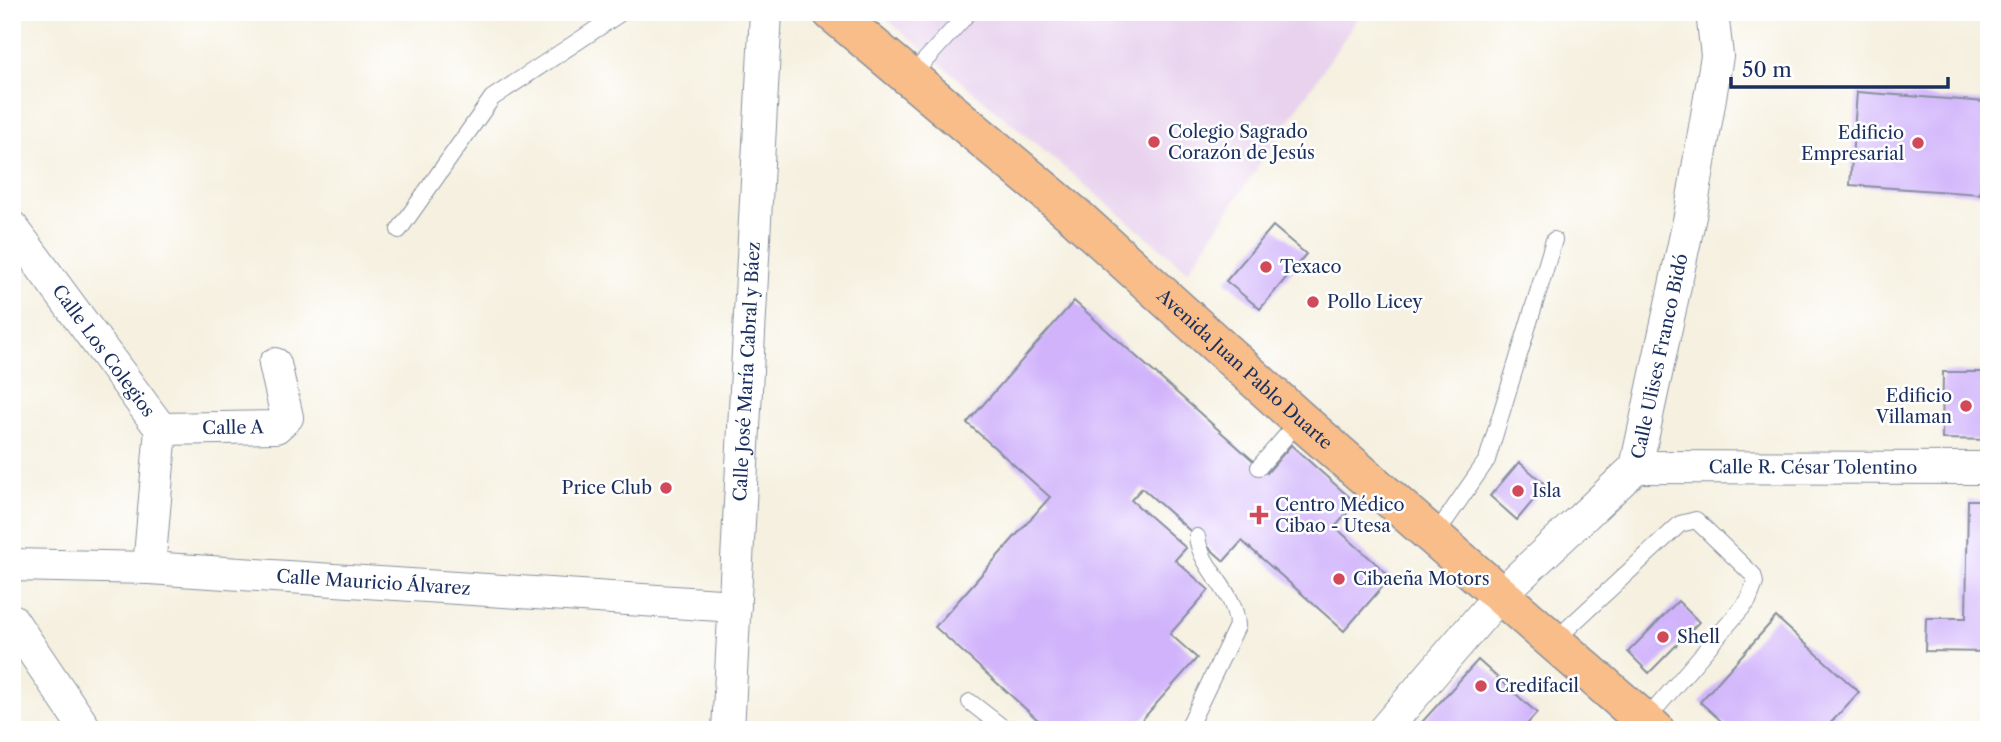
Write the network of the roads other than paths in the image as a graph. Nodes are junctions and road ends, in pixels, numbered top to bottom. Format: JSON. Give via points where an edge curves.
{"nodes":[{"id":1,"x":622,"y":12,"type":"edge"},
{"id":2,"x":766,"y":12,"type":"edge"},
{"id":3,"x":831,"y":12,"type":"edge"},
{"id":4,"x":969,"y":12,"type":"edge"},
{"id":5,"x":1712,"y":12,"type":"edge"},
{"id":6,"x":910,"y":77,"type":"junction"},
{"id":7,"x":12,"y":227,"type":"edge"},
{"id":8,"x":399,"y":230,"type":"dead end"},
{"id":9,"x":1554,"y":240,"type":"dead end"},
{"id":10,"x":275,"y":364,"type":"dead end"},
{"id":11,"x":1300,"y":420,"type":"junction"},
{"id":12,"x":161,"y":429,"type":"junction"},
{"id":13,"x":1259,"y":467,"type":"dead end"},
{"id":14,"x":1636,"y":467,"type":"junction"},
{"id":15,"x":1989,"y":468,"type":"edge"},
{"id":16,"x":1197,"y":537,"type":"dead end"},
{"id":17,"x":1434,"y":537,"type":"junction"},
{"id":18,"x":12,"y":565,"type":"edge"},
{"id":19,"x":149,"y":568,"type":"junction"},
{"id":20,"x":1499,"y":596,"type":"junction"},
{"id":21,"x":735,"y":606,"type":"junction"},
{"id":22,"x":12,"y":620,"type":"edge"},
{"id":23,"x":1553,"y":642,"type":"junction"},
{"id":24,"x":970,"y":702,"type":"dead end"},
{"id":25,"x":1645,"y":727,"type":"edge"},
{"id":26,"x":86,"y":730,"type":"edge"},
{"id":27,"x":728,"y":730,"type":"edge"},
{"id":28,"x":1006,"y":730,"type":"edge"},
{"id":29,"x":1187,"y":730,"type":"edge"},
{"id":30,"x":1384,"y":730,"type":"edge"}],
"edges":[{"from":1,"to":8,"type":"lane","via":[[492,98]]},
{"from":2,"to":21,"type":"street","name":"Calle José María Cabral y Báez"},
{"from":3,"to":6,"type":"main road","name":"Avenida Juan Pablo Duarte"},
{"from":4,"to":6,"type":"lane"},
{"from":5,"to":14,"type":"street","name":"Calle Ulises Franco Bidó","via":[[1717,56],[1690,216]]},
{"from":6,"to":11,"type":"main road","name":"Avenida Juan Pablo Duarte","via":[[1075,216]]},
{"from":7,"to":12,"type":"street","name":"Calle Los Colegios"},
{"from":9,"to":17,"type":"lane","via":[[1486,460]]},
{"from":10,"to":12,"type":"street","name":"Calle A","via":[[287,416],[276,428]]},
{"from":11,"to":13,"type":"lane"},
{"from":11,"to":17,"type":"main road","name":"Avenida Juan Pablo Duarte"},
{"from":12,"to":19,"type":"street","name":"Calle Los Colegios"},
{"from":14,"to":15,"type":"street","name":"Calle R. César Tolentino"},
{"from":14,"to":20,"type":"street","name":"Calle Ulises Franco Bidó"},
{"from":16,"to":29,"type":"lane","via":[[1199,554],[1230,595],[1237,626]]},
{"from":17,"to":20,"type":"main road","name":"Avenida Juan Pablo Duarte"},
{"from":18,"to":19,"type":"street","name":"Calle Mauricio Álvarez"},
{"from":19,"to":21,"type":"street","name":"Calle Mauricio Álvarez"},
{"from":20,"to":23,"type":"main road","name":"Avenida Juan Pablo Duarte"},
{"from":20,"to":30,"type":"street","name":"Calle Ulises Franco Bidó"},
{"from":21,"to":27,"type":"street","name":"Calle José María Cabral y Báez"},
{"from":22,"to":26,"type":"street"},
{"from":23,"to":25,"type":"main road","name":"Avenida Juan Pablo Duarte"},
{"from":23,"to":25,"type":"lane","via":[[1680,524],[1696,520],[1753,575],[1755,583],[1748,601]]},
{"from":24,"to":28,"type":"lane"}]}
